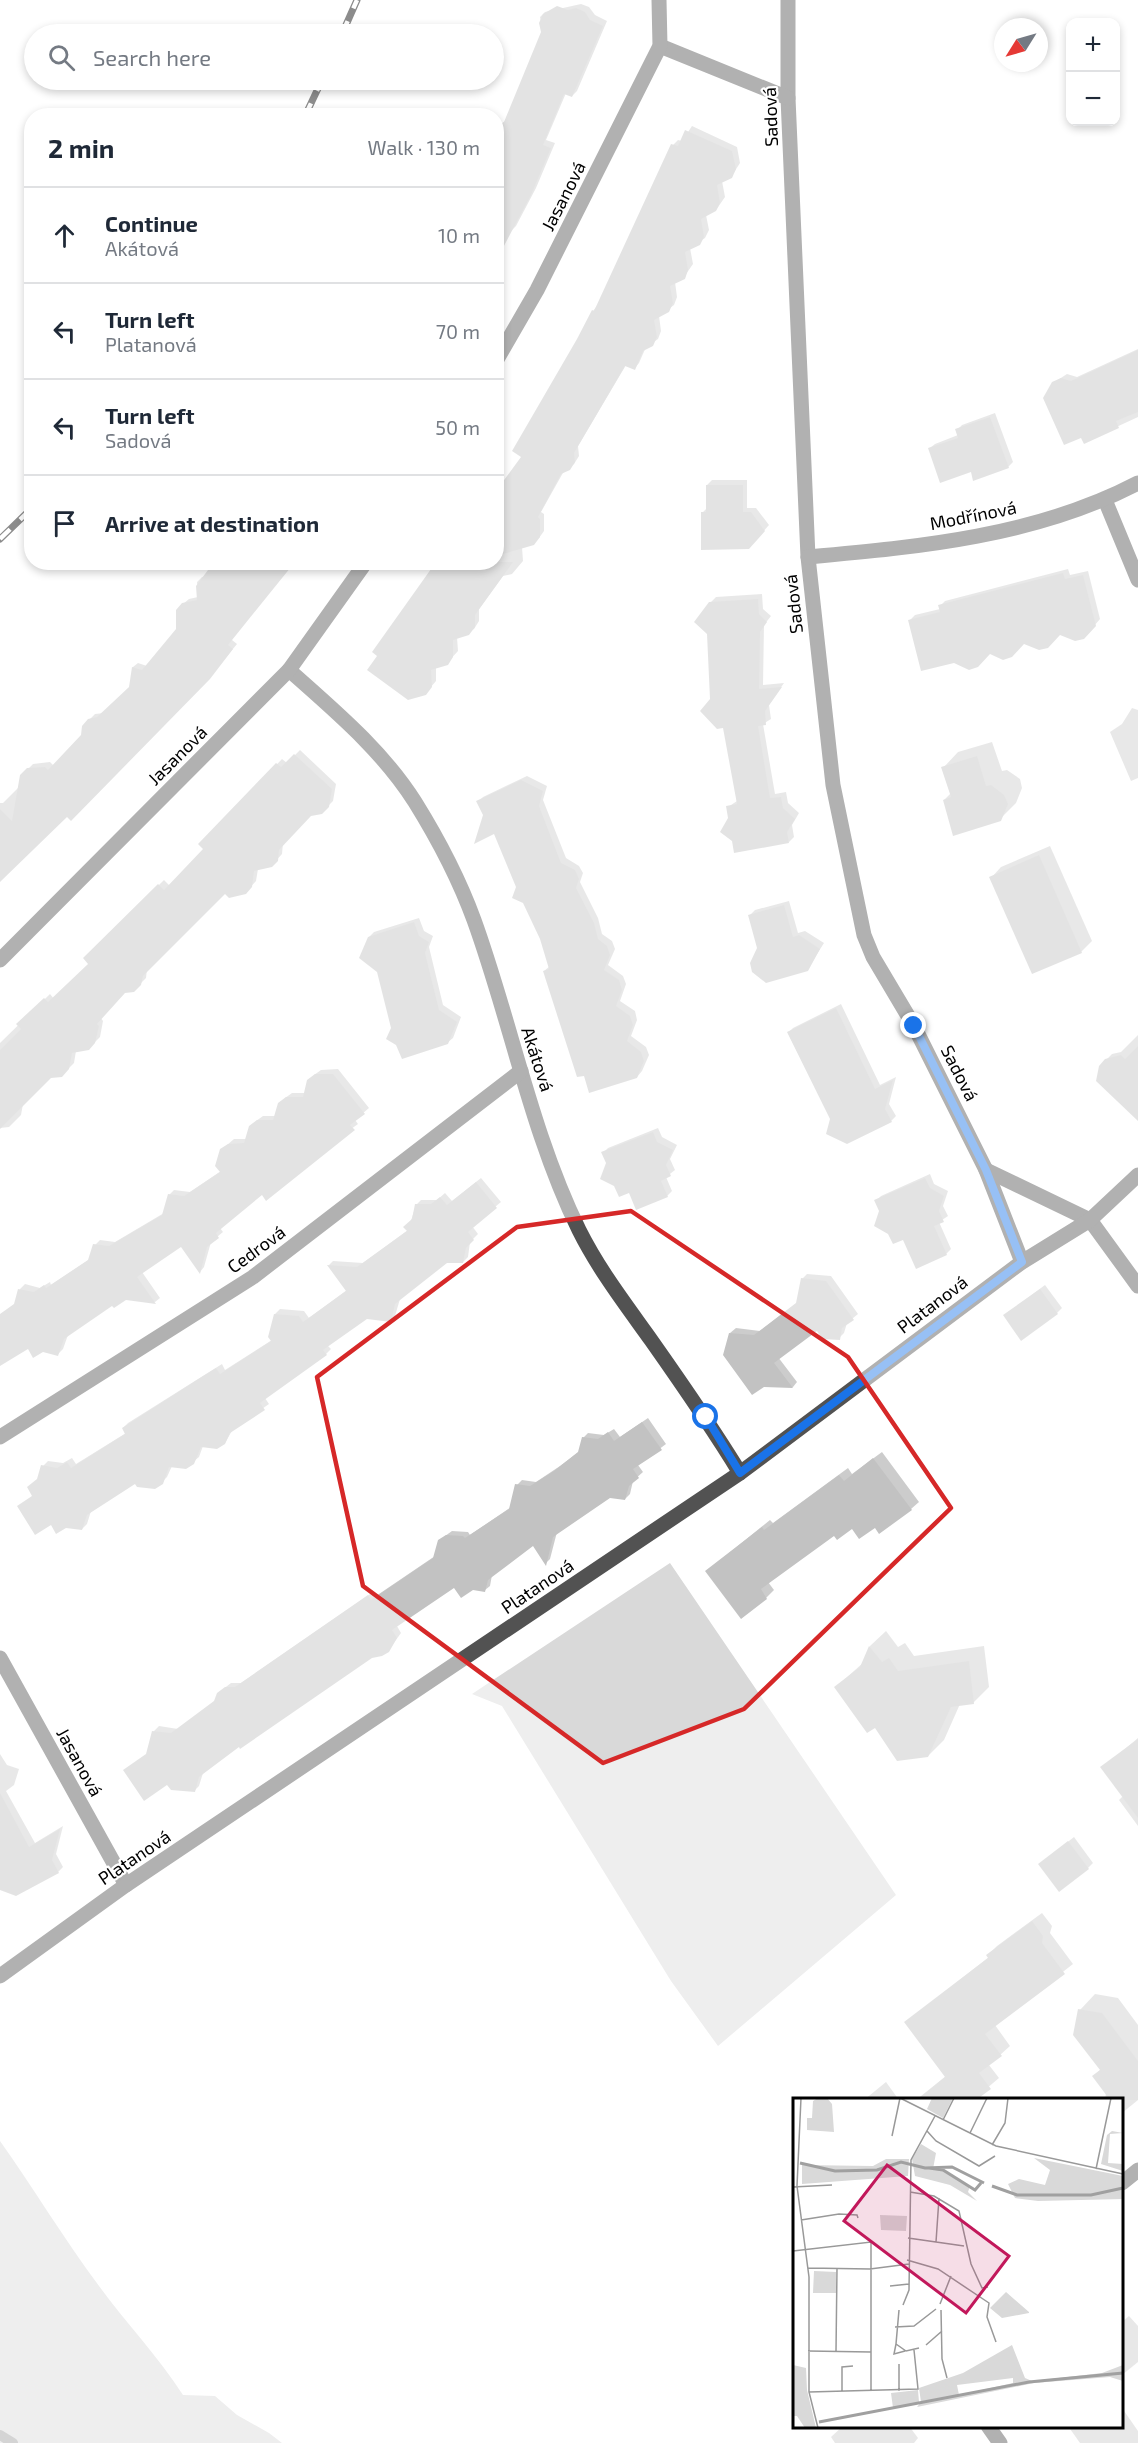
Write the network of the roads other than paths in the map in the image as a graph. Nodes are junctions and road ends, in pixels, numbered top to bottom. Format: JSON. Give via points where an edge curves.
{"nodes":[{"id":1,"x":659,"y":0,"type":"edge"},
{"id":2,"x":788,"y":0,"type":"edge"},
{"id":3,"x":660,"y":46,"type":"junction"},
{"id":4,"x":788,"y":98,"type":"junction"},
{"id":5,"x":504,"y":347,"type":"edge"},
{"id":6,"x":1138,"y":483,"type":"edge"},
{"id":7,"x":1105,"y":500,"type":"junction"},
{"id":8,"x":808,"y":557,"type":"junction"},
{"id":9,"x":360,"y":570,"type":"edge"},
{"id":10,"x":1138,"y":580,"type":"edge"},
{"id":11,"x":289,"y":670,"type":"junction"},
{"id":12,"x":0,"y":960,"type":"edge"},
{"id":13,"x":521,"y":1071,"type":"junction"},
{"id":14,"x":986,"y":1170,"type":"junction"},
{"id":15,"x":1138,"y":1175,"type":"edge"},
{"id":16,"x":1090,"y":1220,"type":"junction"},
{"id":17,"x":1022,"y":1262,"type":"junction"},
{"id":18,"x":1138,"y":1286,"type":"edge"},
{"id":19,"x":0,"y":1437,"type":"edge"},
{"id":20,"x":740,"y":1473,"type":"junction"},
{"id":21,"x":0,"y":1658,"type":"edge"},
{"id":22,"x":126,"y":1885,"type":"junction"},
{"id":23,"x":0,"y":1976,"type":"edge"},
{"id":24,"x":1138,"y":2170,"type":"edge"},
{"id":25,"x":1123,"y":2182,"type":"edge"},
{"id":26,"x":989,"y":2428,"type":"edge"},
{"id":27,"x":1000,"y":2443,"type":"edge"}],
"edges":[{"from":1,"to":3,"type":"street","name":"Jasanová"},
{"from":2,"to":4,"type":"street","name":"Sadová"},
{"from":3,"to":4,"type":"street"},
{"from":3,"to":5,"type":"street","name":"Jasanová","via":[[537,290]]},
{"from":4,"to":8,"type":"street","name":"Sadová"},
{"from":6,"to":7,"type":"street","name":"Modřínová"},
{"from":7,"to":8,"type":"street","name":"Modřínová","via":[[996,533]]},
{"from":7,"to":10,"type":"street"},
{"from":8,"to":14,"type":"street","name":"Sadová","via":[[833,785],[864,935]]},
{"from":9,"to":11,"type":"street","name":"Jasanová"},
{"from":11,"to":12,"type":"street","name":"Jasanová"},
{"from":11,"to":13,"type":"street","name":"Akátová","via":[[356,729],[387,763],[447,858],[473,919]]},
{"from":13,"to":19,"type":"street","name":"Cedrová","via":[[253,1276]]},
{"from":13,"to":20,"type":"street","name":"Akátová","via":[[561,1190],[580,1231],[603,1272],[706,1417]]},
{"from":14,"to":16,"type":"street"},
{"from":14,"to":17,"type":"street","name":"Sadová"},
{"from":15,"to":16,"type":"street","name":"Platanová"},
{"from":16,"to":17,"type":"street","name":"Platanová"},
{"from":16,"to":18,"type":"street"},
{"from":17,"to":20,"type":"street","name":"Platanová"},
{"from":20,"to":22,"type":"street","name":"Platanová"},
{"from":21,"to":22,"type":"street","name":"Jasanová"},
{"from":22,"to":23,"type":"street","name":"Platanová"},
{"from":24,"to":25,"type":"street"},
{"from":26,"to":27,"type":"street"}]}
